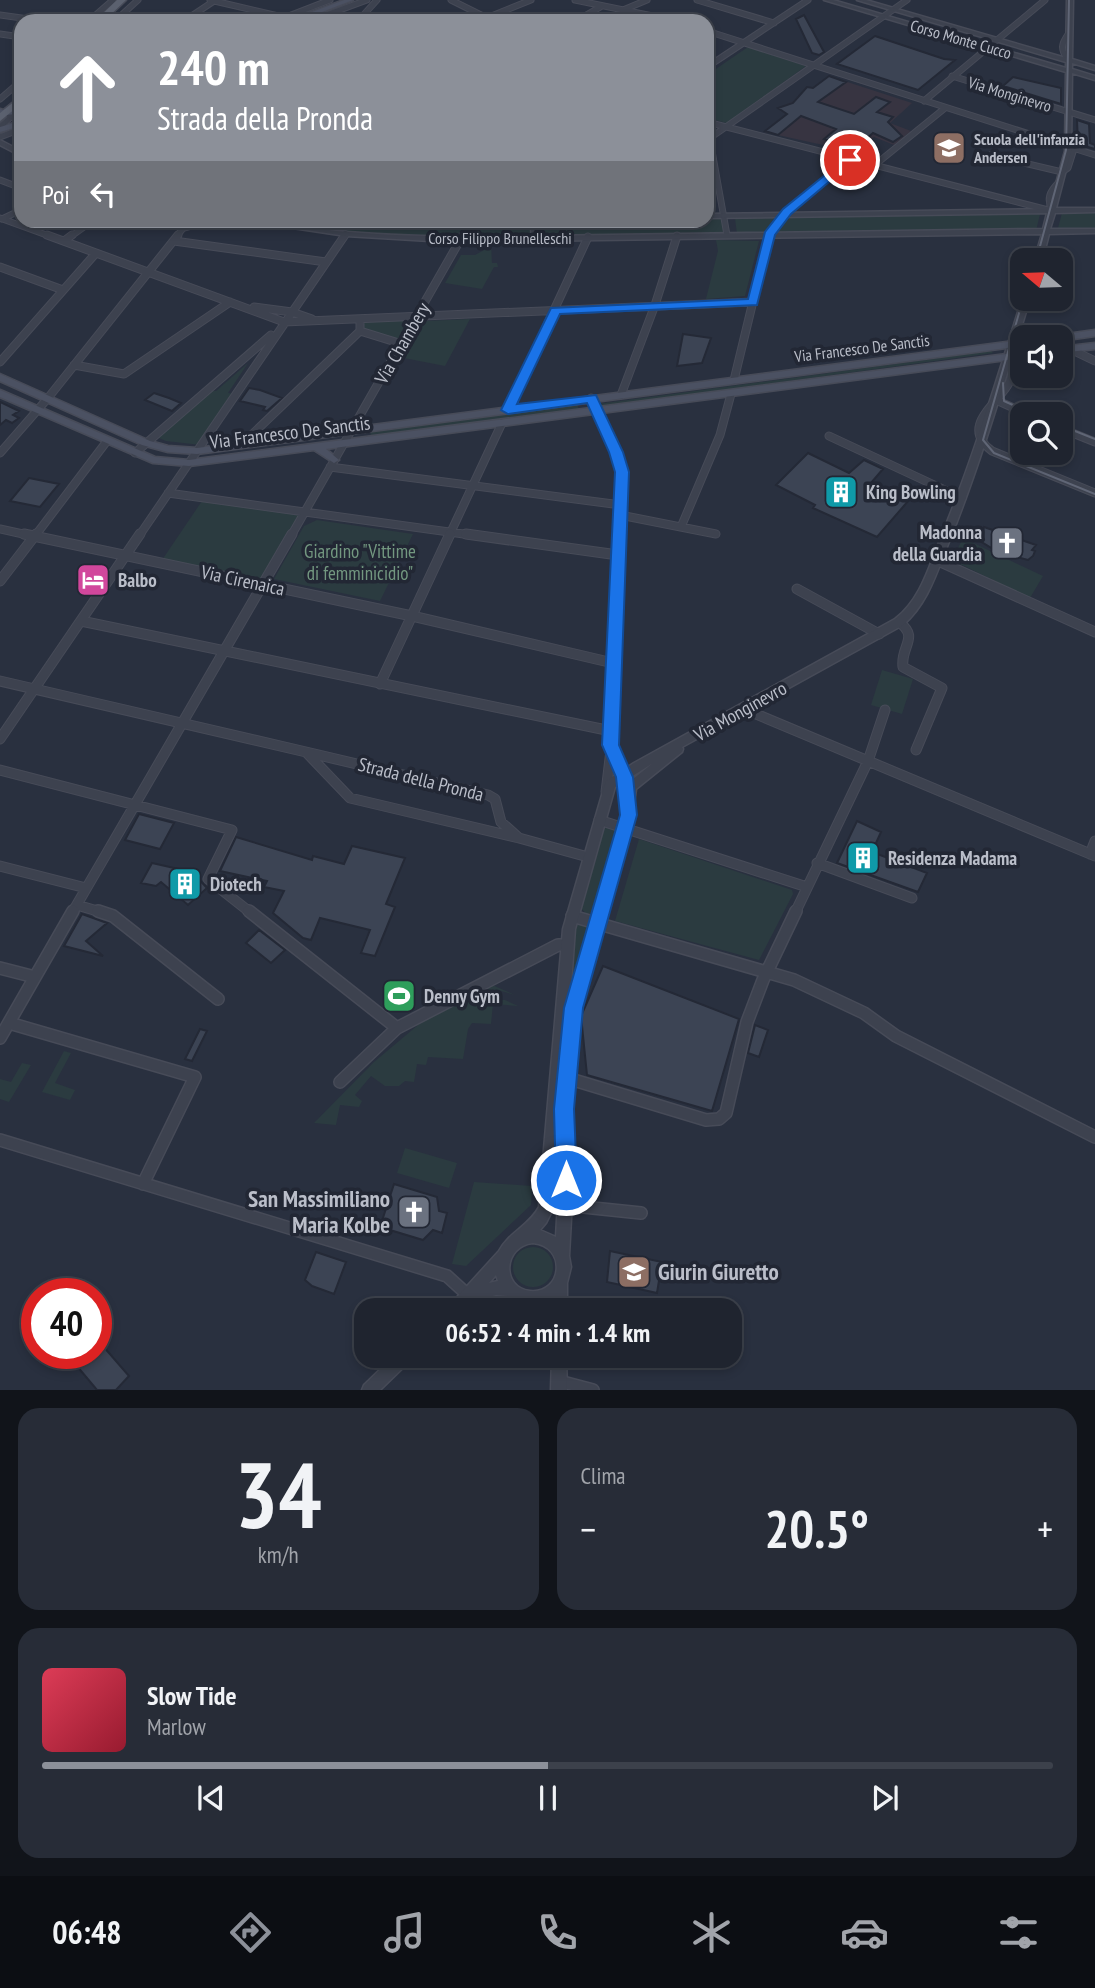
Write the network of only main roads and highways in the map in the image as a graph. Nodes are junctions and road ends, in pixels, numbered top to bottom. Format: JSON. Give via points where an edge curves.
{"nodes":[{"id":1,"x":122,"y":0,"type":"edge"},
{"id":2,"x":131,"y":0,"type":"edge"},
{"id":3,"x":351,"y":0,"type":"edge"},
{"id":4,"x":107,"y":14,"type":"edge"},
{"id":5,"x":115,"y":14,"type":"edge"},
{"id":6,"x":310,"y":14,"type":"edge"},
{"id":7,"x":1095,"y":334,"type":"edge"},
{"id":8,"x":1073,"y":337,"type":"edge"},
{"id":9,"x":1010,"y":345,"type":"edge"},
{"id":10,"x":1095,"y":346,"type":"edge"},
{"id":11,"x":1073,"y":349,"type":"edge"},
{"id":12,"x":1010,"y":357,"type":"edge"},
{"id":13,"x":0,"y":377,"type":"edge"},
{"id":14,"x":0,"y":393,"type":"edge"},
{"id":15,"x":621,"y":395,"type":"joint"},
{"id":16,"x":48,"y":398,"type":"joint"},
{"id":17,"x":591,"y":398,"type":"joint"},
{"id":18,"x":315,"y":446,"type":"junction"},
{"id":19,"x":332,"y":463,"type":"road end"}],
"edges":[{"from":1,"to":4,"type":"main road"},
{"from":2,"to":5,"type":"main road"},
{"from":3,"to":6,"type":"main road"},
{"from":7,"to":8,"type":"main road"},
{"from":9,"to":15,"type":"main road","name":"Via Francesco De Sanctis"},
{"from":10,"to":11,"type":"main road"},
{"from":12,"to":18,"type":"main road","name":"Via Francesco De Sanctis"},
{"from":13,"to":16,"type":"main road","name":"Via Francesco De Sanctis"},
{"from":14,"to":18,"type":"main road","name":"Via Francesco De Sanctis","via":[[161,462],[189,463]]},
{"from":15,"to":17,"type":"main road","name":"Via Francesco De Sanctis"},
{"from":16,"to":17,"type":"main road","name":"Via Francesco De Sanctis","via":[[146,443],[197,451]]},
{"from":18,"to":19,"type":"main road"}]}
